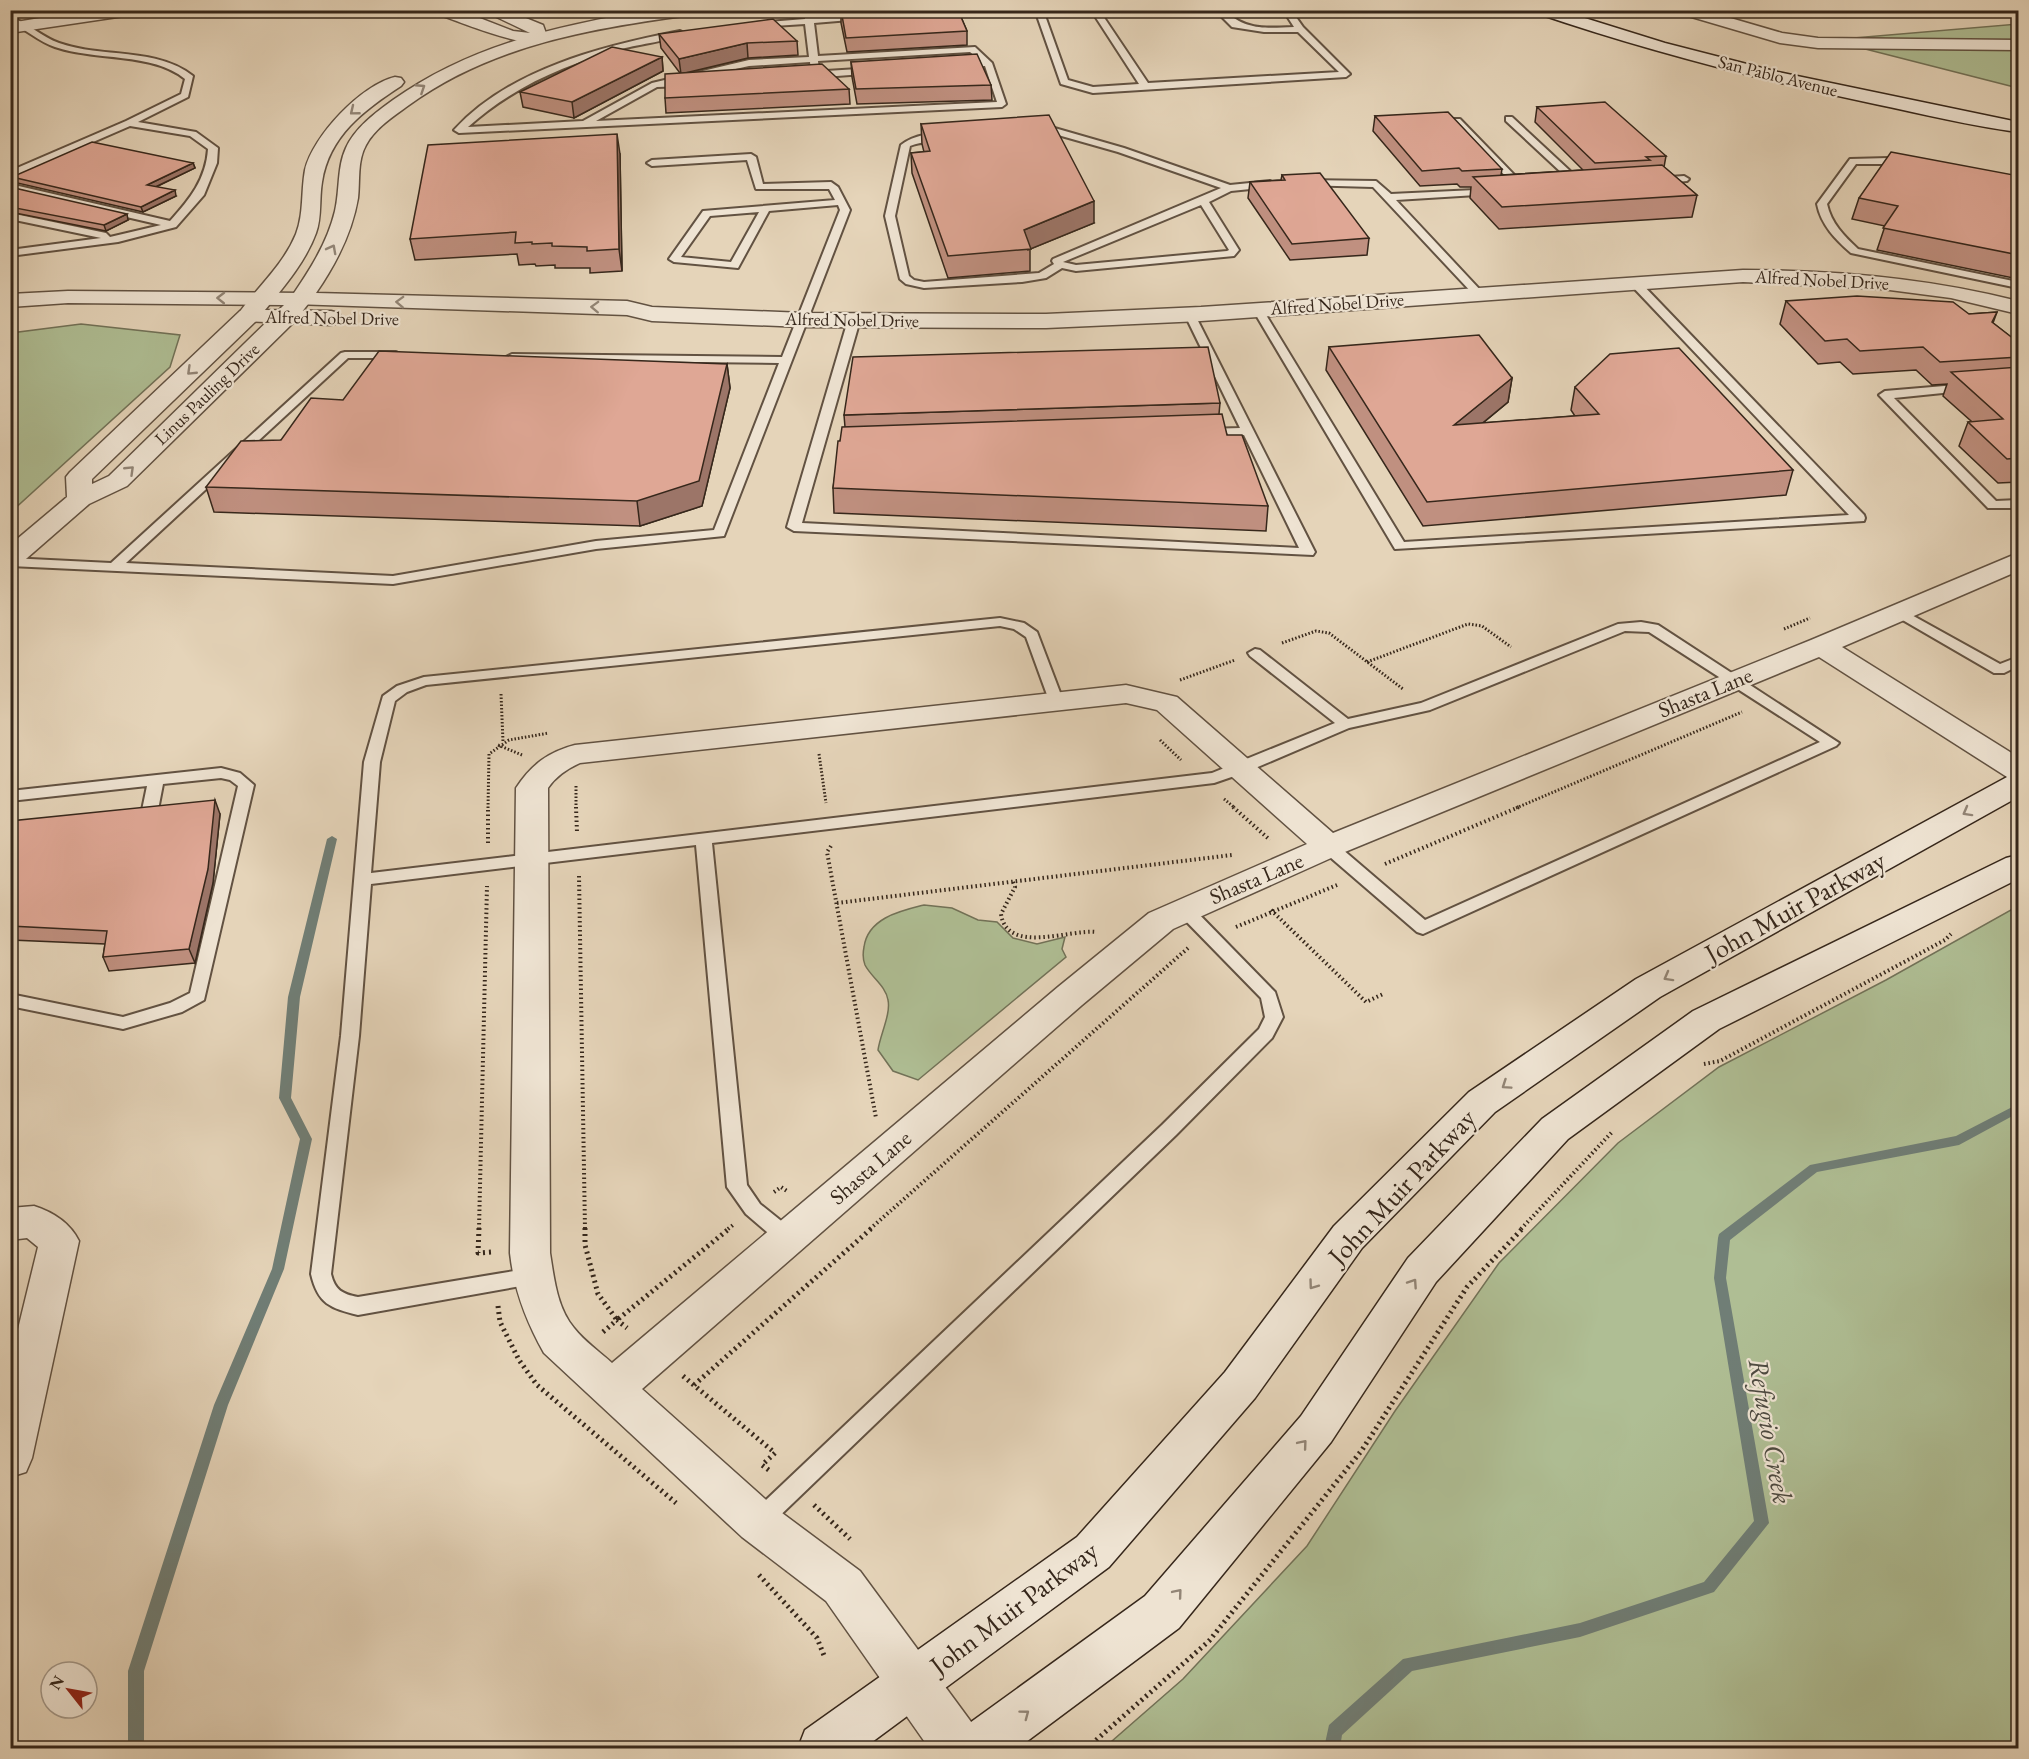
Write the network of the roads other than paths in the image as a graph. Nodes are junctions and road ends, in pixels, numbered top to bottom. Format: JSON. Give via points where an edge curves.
{"nodes":[{"id":1,"x":60,"y":10,"type":"edge"},
{"id":2,"x":131,"y":10,"type":"edge"},
{"id":3,"x":441,"y":10,"type":"edge"},
{"id":4,"x":490,"y":10,"type":"edge"},
{"id":5,"x":622,"y":10,"type":"edge"},
{"id":6,"x":691,"y":10,"type":"edge"},
{"id":7,"x":808,"y":10,"type":"edge"},
{"id":8,"x":1040,"y":10,"type":"edge"},
{"id":9,"x":1095,"y":10,"type":"edge"},
{"id":10,"x":1219,"y":10,"type":"edge"},
{"id":11,"x":1287,"y":10,"type":"edge"},
{"id":12,"x":1542,"y":10,"type":"edge"},
{"id":13,"x":1586,"y":10,"type":"edge"},
{"id":14,"x":1684,"y":10,"type":"edge"},
{"id":15,"x":876,"y":16,"type":"edge"},
{"id":16,"x":810,"y":21,"type":"junction"},
{"id":17,"x":14,"y":22,"type":"edge"},
{"id":18,"x":742,"y":26,"type":"edge"},
{"id":19,"x":1300,"y":29,"type":"junction"},
{"id":20,"x":687,"y":32,"type":"edge"},
{"id":21,"x":538,"y":33,"type":"junction"},
{"id":22,"x":509,"y":35,"type":"junction"},
{"id":23,"x":2019,"y":45,"type":"edge"},
{"id":24,"x":814,"y":59,"type":"junction"},
{"id":25,"x":988,"y":63,"type":"junction"},
{"id":26,"x":953,"y":66,"type":"edge"},
{"id":27,"x":884,"y":70,"type":"edge"},
{"id":28,"x":804,"y":75,"type":"edge"},
{"id":29,"x":815,"y":75,"type":"junction"},
{"id":30,"x":712,"y":81,"type":"edge"},
{"id":31,"x":655,"y":85,"type":"junction"},
{"id":32,"x":1145,"y":86,"type":"junction"},
{"id":33,"x":1509,"y":118,"type":"dead end"},
{"id":34,"x":2019,"y":118,"type":"edge"},
{"id":35,"x":1457,"y":121,"type":"edge"},
{"id":36,"x":129,"y":123,"type":"junction"},
{"id":37,"x":584,"y":124,"type":"junction"},
{"id":38,"x":2019,"y":127,"type":"edge"},
{"id":39,"x":1028,"y":132,"type":"edge"},
{"id":40,"x":961,"y":136,"type":"edge"},
{"id":41,"x":652,"y":163,"type":"dead end"},
{"id":42,"x":1921,"y":167,"type":"edge"},
{"id":43,"x":10,"y":175,"type":"edge"},
{"id":44,"x":1684,"y":179,"type":"dead end"},
{"id":45,"x":1649,"y":181,"type":"edge"},
{"id":46,"x":1288,"y":183,"type":"edge"},
{"id":47,"x":1276,"y":184,"type":"edge"},
{"id":48,"x":1580,"y":185,"type":"junction"},
{"id":49,"x":1592,"y":185,"type":"edge"},
{"id":50,"x":1569,"y":186,"type":"edge"},
{"id":51,"x":10,"y":187,"type":"edge"},
{"id":52,"x":1229,"y":188,"type":"junction"},
{"id":53,"x":1534,"y":188,"type":"edge"},
{"id":54,"x":1512,"y":189,"type":"junction"},
{"id":55,"x":1389,"y":197,"type":"junction"},
{"id":56,"x":1203,"y":201,"type":"junction"},
{"id":57,"x":842,"y":202,"type":"junction"},
{"id":58,"x":766,"y":208,"type":"junction"},
{"id":59,"x":10,"y":216,"type":"edge"},
{"id":60,"x":172,"y":225,"type":"junction"},
{"id":61,"x":118,"y":239,"type":"junction"},
{"id":62,"x":10,"y":253,"type":"edge"},
{"id":63,"x":1060,"y":265,"type":"junction"},
{"id":64,"x":1635,"y":283,"type":"junction"},
{"id":65,"x":2019,"y":285,"type":"edge"},
{"id":66,"x":1478,"y":293,"type":"junction"},
{"id":67,"x":301,"y":299,"type":"junction"},
{"id":68,"x":10,"y":301,"type":"edge"},
{"id":69,"x":256,"y":307,"type":"junction"},
{"id":70,"x":2019,"y":308,"type":"edge"},
{"id":71,"x":1258,"y":310,"type":"junction"},
{"id":72,"x":652,"y":314,"type":"junction"},
{"id":73,"x":1190,"y":315,"type":"junction"},
{"id":74,"x":10,"y":316,"type":"edge"},
{"id":75,"x":286,"y":317,"type":"junction"},
{"id":76,"x":804,"y":320,"type":"junction"},
{"id":77,"x":854,"y":321,"type":"junction"},
{"id":78,"x":405,"y":355,"type":"edge"},
{"id":79,"x":501,"y":356,"type":"edge"},
{"id":80,"x":788,"y":360,"type":"junction"},
{"id":81,"x":1985,"y":387,"type":"edge"},
{"id":82,"x":1248,"y":431,"type":"junction"},
{"id":83,"x":1188,"y":433,"type":"edge"},
{"id":84,"x":80,"y":499,"type":"junction"},
{"id":85,"x":2019,"y":504,"type":"edge"},
{"id":86,"x":10,"y":561,"type":"edge"},
{"id":87,"x":2019,"y":561,"type":"edge"},
{"id":88,"x":114,"y":567,"type":"junction"},
{"id":89,"x":1899,"y":612,"type":"junction"},
{"id":90,"x":1821,"y":646,"type":"junction"},
{"id":91,"x":1255,"y":653,"type":"dead end"},
{"id":92,"x":2019,"y":661,"type":"edge"},
{"id":93,"x":1745,"y":688,"type":"junction"},
{"id":94,"x":1057,"y":703,"type":"junction"},
{"id":95,"x":1345,"y":724,"type":"junction"},
{"id":96,"x":1241,"y":769,"type":"junction"},
{"id":97,"x":2019,"y":770,"type":"edge"},
{"id":98,"x":156,"y":780,"type":"junction"},
{"id":99,"x":2019,"y":784,"type":"edge"},
{"id":100,"x":10,"y":796,"type":"edge"},
{"id":101,"x":149,"y":815,"type":"edge"},
{"id":102,"x":703,"y":838,"type":"junction"},
{"id":103,"x":1321,"y":839,"type":"junction"},
{"id":104,"x":532,"y":859,"type":"junction"},
{"id":105,"x":2019,"y":866,"type":"edge"},
{"id":106,"x":364,"y":879,"type":"junction"},
{"id":107,"x":1184,"y":909,"type":"junction"},
{"id":108,"x":10,"y":1000,"type":"edge"},
{"id":109,"x":10,"y":1224,"type":"edge"},
{"id":110,"x":788,"y":1238,"type":"junction"},
{"id":111,"x":532,"y":1276,"type":"junction"},
{"id":112,"x":612,"y":1389,"type":"junction"},
{"id":113,"x":10,"y":1458,"type":"edge"},
{"id":114,"x":758,"y":1522,"type":"junction"},
{"id":115,"x":914,"y":1683,"type":"junction"},
{"id":116,"x":823,"y":1749,"type":"edge"},
{"id":117,"x":959,"y":1749,"type":"edge"},
{"id":118,"x":978,"y":1749,"type":"edge"}],
"edges":[{"from":1,"to":17,"type":"street"},
{"from":2,"to":17,"type":"street"},
{"from":3,"to":22,"type":"street"},
{"from":4,"to":21,"type":"street"},
{"from":5,"to":21,"type":"street","name":"Linus Pauling Drive"},
{"from":6,"to":21,"type":"street","name":"Linus Pauling Drive"},
{"from":7,"to":16,"type":"lane"},
{"from":8,"to":32,"type":"lane","via":[[1064,82],[1093,90]]},
{"from":9,"to":32,"type":"lane"},
{"from":10,"to":19,"type":"lane","via":[[1235,25],[1264,30]]},
{"from":11,"to":19,"type":"lane"},
{"from":12,"to":38,"type":"street","name":"San Pablo Avenue","via":[[1801,82]]},
{"from":13,"to":34,"type":"street","name":"San Pablo Avenue","via":[[1798,69]]},
{"from":14,"to":23,"type":"street","via":[[1780,38],[1818,43]]},
{"from":15,"to":16,"type":"lane"},
{"from":16,"to":18,"type":"lane"},
{"from":16,"to":24,"type":"lane"},
{"from":17,"to":36,"type":"lane","via":[[59,46],[158,63],[179,69],[190,78],[185,95]]},
{"from":19,"to":32,"type":"lane","via":[[1346,74]]},
{"from":20,"to":37,"type":"lane","via":[[634,41],[564,64],[493,101],[459,130]]},
{"from":21,"to":22,"type":"street","name":"Linus Pauling Drive"},
{"from":67,"to":21,"type":"street","name":"Linus Pauling Drive","one_way":true,"via":[[340,234],[349,195],[349,168],[356,145],[368,129],[400,102],[444,74]]},
{"from":22,"to":69,"type":"street","name":"Linus Pauling Drive","one_way":true,"via":[[405,77],[339,124],[324,144],[314,173],[307,231]]},
{"from":24,"to":25,"type":"lane","via":[[972,49]]},
{"from":24,"to":29,"type":"lane"},
{"from":24,"to":31,"type":"lane","via":[[749,63]]},
{"from":25,"to":26,"type":"lane"},
{"from":25,"to":37,"type":"lane","via":[[1002,104]]},
{"from":27,"to":29,"type":"lane"},
{"from":28,"to":29,"type":"lane"},
{"from":30,"to":31,"type":"lane"},
{"from":31,"to":37,"type":"lane"},
{"from":33,"to":48,"type":"lane"},
{"from":35,"to":54,"type":"lane"},
{"from":36,"to":43,"type":"lane"},
{"from":36,"to":60,"type":"lane","via":[[193,134],[213,148],[212,163],[199,195]]},
{"from":39,"to":52,"type":"lane","via":[[1051,130]]},
{"from":40,"to":63,"type":"lane","via":[[917,139],[906,145],[890,216],[904,277],[924,285],[1022,279],[1042,276]]},
{"from":41,"to":57,"type":"lane","via":[[751,157],[759,187],[828,184]]},
{"from":42,"to":65,"type":"lane","via":[[1889,161],[1853,161],[1822,204],[1842,241],[1856,251]]},
{"from":44,"to":45,"type":"lane"},
{"from":46,"to":55,"type":"lane","via":[[1376,184]]},
{"from":47,"to":52,"type":"lane"},
{"from":48,"to":49,"type":"lane"},
{"from":48,"to":50,"type":"lane"},
{"from":51,"to":60,"type":"lane"},
{"from":52,"to":56,"type":"lane"},
{"from":53,"to":54,"type":"lane"},
{"from":54,"to":55,"type":"lane"},
{"from":55,"to":66,"type":"lane"},
{"from":56,"to":63,"type":"lane","via":[[1057,261]]},
{"from":56,"to":63,"type":"lane","via":[[1234,250],[1230,254],[1076,268]]},
{"from":57,"to":58,"type":"lane"},
{"from":57,"to":76,"type":"lane","via":[[845,210]]},
{"from":58,"to":58,"type":"lane","via":[[734,266],[674,259],[706,213]]},
{"from":59,"to":61,"type":"lane"},
{"from":60,"to":61,"type":"lane"},
{"from":61,"to":62,"type":"lane"},
{"from":64,"to":66,"type":"street","name":"Alfred Nobel Drive"},
{"from":64,"to":70,"type":"street","name":"Alfred Nobel Drive","via":[[1809,276],[1880,281]]},
{"from":64,"to":71,"type":"lane","via":[[1859,518],[1400,546]]},
{"from":66,"to":71,"type":"street","name":"Alfred Nobel Drive"},
{"from":67,"to":69,"type":"street","name":"Alfred Nobel Drive"},
{"from":72,"to":67,"type":"street","name":"Alfred Nobel Drive","one_way":true,"via":[[627,308]]},
{"from":67,"to":75,"type":"street","name":"Linus Pauling Drive"},
{"from":69,"to":68,"type":"street","name":"Alfred Nobel Drive","one_way":true,"via":[[68,297]]},
{"from":69,"to":74,"type":"street","name":"Alfred Nobel Drive"},
{"from":69,"to":75,"type":"street","name":"Alfred Nobel Drive"},
{"from":69,"to":84,"type":"street","name":"Linus Pauling Drive","one_way":true,"via":[[79,477]]},
{"from":71,"to":73,"type":"street","name":"Alfred Nobel Drive"},
{"from":72,"to":75,"type":"street","name":"Alfred Nobel Drive","via":[[622,324]]},
{"from":72,"to":76,"type":"street","name":"Alfred Nobel Drive"},
{"from":73,"to":77,"type":"street","name":"Alfred Nobel Drive","via":[[1046,321]]},
{"from":73,"to":82,"type":"lane","via":[[1201,349]]},
{"from":84,"to":75,"type":"street","name":"Linus Pauling Drive","one_way":true,"via":[[118,481]]},
{"from":76,"to":77,"type":"street","name":"Alfred Nobel Drive"},
{"from":76,"to":80,"type":"lane"},
{"from":77,"to":82,"type":"lane","via":[[848,363],[824,446],[794,527],[1308,552]]},
{"from":78,"to":88,"type":"lane","via":[[345,355]]},
{"from":79,"to":80,"type":"lane"},
{"from":80,"to":88,"type":"lane","via":[[719,532],[596,544],[393,580]]},
{"from":81,"to":85,"type":"lane","via":[[1885,395],[1993,505]]},
{"from":82,"to":83,"type":"lane"},
{"from":84,"to":86,"type":"street","name":"Linus Pauling Drive"},
{"from":86,"to":88,"type":"lane"},
{"from":87,"to":89,"type":"street","name":"Shasta Lane"},
{"from":89,"to":90,"type":"street","name":"Shasta Lane"},
{"from":89,"to":92,"type":"lane","via":[[1999,670]]},
{"from":90,"to":93,"type":"street","name":"Shasta Lane"},
{"from":90,"to":97,"type":"street"},
{"from":91,"to":95,"type":"lane"},
{"from":93,"to":95,"type":"lane","via":[[1653,628],[1623,627],[1425,706]]},
{"from":93,"to":103,"type":"street","name":"Shasta Lane"},
{"from":93,"to":103,"type":"lane","via":[[1831,743],[1423,928]]},
{"from":94,"to":96,"type":"street","via":[[1126,694],[1167,703]]},
{"from":94,"to":104,"type":"street","via":[[575,754],[548,767],[532,788]]},
{"from":94,"to":106,"type":"lane","via":[[1032,635],[1010,622],[424,681],[402,688],[388,699],[372,762]]},
{"from":95,"to":96,"type":"lane"},
{"from":96,"to":102,"type":"lane","via":[[1202,779]]},
{"from":96,"to":103,"type":"street"},
{"from":98,"to":100,"type":"lane"},
{"from":98,"to":101,"type":"lane"},
{"from":98,"to":108,"type":"lane","via":[[221,773],[235,776],[246,785],[198,996],[176,1008],[123,1023]]},
{"from":99,"to":115,"type":"street","name":"John Muir Parkway","one_way":true,"via":[[1648,988],[1482,1102],[1348,1237],[1240,1385],[1093,1552]]},
{"from":102,"to":104,"type":"lane"},
{"from":102,"to":110,"type":"lane","via":[[737,1187],[753,1209]]},
{"from":103,"to":107,"type":"street","name":"Shasta Lane","via":[[1241,869]]},
{"from":104,"to":106,"type":"lane"},
{"from":104,"to":111,"type":"street"},
{"from":118,"to":105,"type":"street","one_way":true,"via":[[1162,1612],[1316,1429],[1422,1270],[1554,1129],[1706,1020]]},
{"from":106,"to":111,"type":"lane","via":[[350,1036],[321,1274],[324,1290],[338,1302],[358,1306]]},
{"from":107,"to":110,"type":"street","name":"Shasta Lane","via":[[1161,921],[1122,952]]},
{"from":107,"to":114,"type":"lane","via":[[1269,996],[1274,1017],[1266,1033]]},
{"from":109,"to":113,"type":"street","via":[[34,1222],[59,1241]]},
{"from":110,"to":112,"type":"street","name":"Shasta Lane"},
{"from":111,"to":112,"type":"street","via":[[542,1314],[559,1341]]},
{"from":112,"to":114,"type":"street"},
{"from":114,"to":115,"type":"street","via":[[843,1586]]},
{"from":115,"to":116,"type":"street","name":"John Muir Parkway"},
{"from":115,"to":117,"type":"street"}]}
